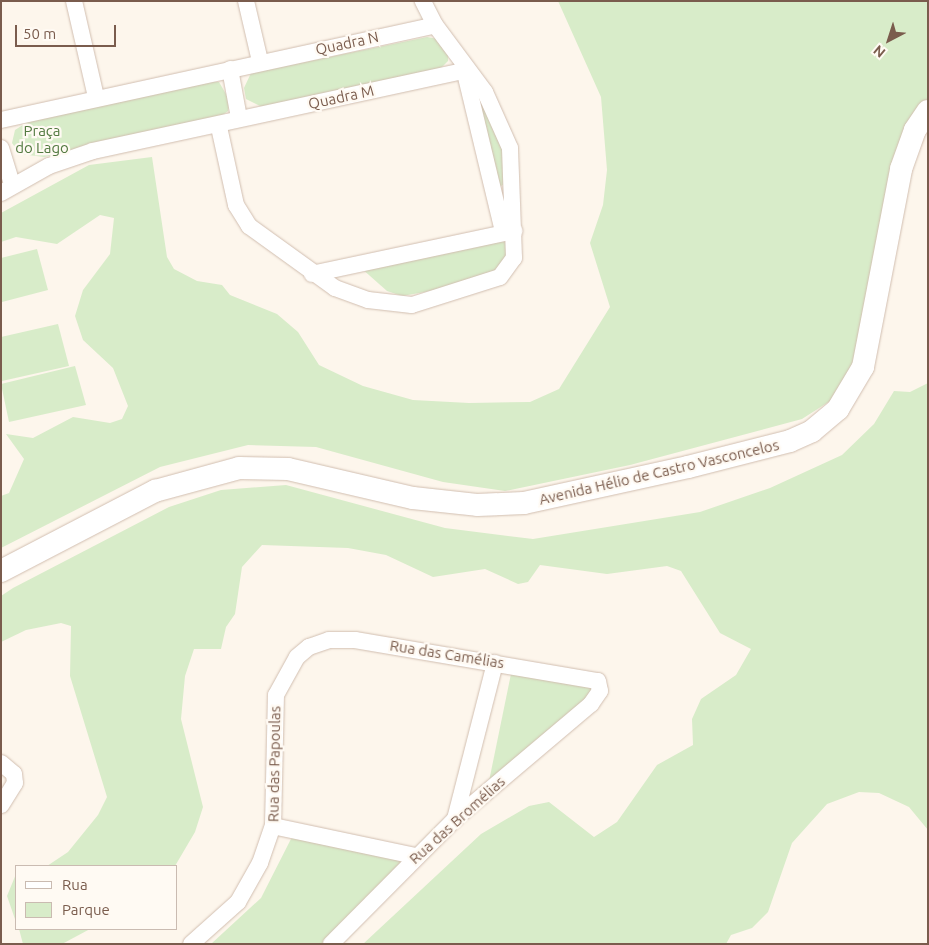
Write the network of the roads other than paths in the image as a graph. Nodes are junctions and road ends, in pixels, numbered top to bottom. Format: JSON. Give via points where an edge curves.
{"nodes":[{"id":1,"x":74,"y":1,"type":"edge"},
{"id":2,"x":246,"y":1,"type":"edge"},
{"id":3,"x":423,"y":1,"type":"edge"},
{"id":4,"x":435,"y":25,"type":"junction"},
{"id":5,"x":454,"y":47,"type":"junction"},
{"id":6,"x":260,"y":61,"type":"junction"},
{"id":7,"x":230,"y":69,"type":"junction"},
{"id":8,"x":464,"y":71,"type":"junction"},
{"id":9,"x":96,"y":96,"type":"junction"},
{"id":10,"x":928,"y":112,"type":"edge"},
{"id":11,"x":239,"y":118,"type":"junction"},
{"id":12,"x":1,"y":120,"type":"edge"},
{"id":13,"x":219,"y":127,"type":"junction"},
{"id":14,"x":1,"y":148,"type":"edge"},
{"id":15,"x":7,"y":188,"type":"edge"},
{"id":16,"x":508,"y":232,"type":"junction"},
{"id":17,"x":312,"y":274,"type":"junction"},
{"id":18,"x":1,"y":571,"type":"edge"},
{"id":19,"x":495,"y":663,"type":"junction"},
{"id":20,"x":284,"y":676,"type":"joint"},
{"id":21,"x":591,"y":704,"type":"joint"},
{"id":22,"x":1,"y":763,"type":"edge"},
{"id":23,"x":1,"y":805,"type":"edge"},
{"id":24,"x":455,"y":819,"type":"junction"},
{"id":25,"x":274,"y":826,"type":"junction"},
{"id":26,"x":415,"y":856,"type":"junction"},
{"id":27,"x":191,"y":944,"type":"edge"},
{"id":28,"x":331,"y":944,"type":"edge"}],
"edges":[{"from":1,"to":9,"type":"street"},
{"from":2,"to":6,"type":"street"},
{"from":3,"to":4,"type":"street"},
{"from":4,"to":5,"type":"street"},
{"from":4,"to":6,"type":"street","name":"Quadra N"},
{"from":5,"to":8,"type":"street"},
{"from":5,"to":16,"type":"street","via":[[503,125],[513,177]]},
{"from":6,"to":7,"type":"street"},
{"from":7,"to":9,"type":"street"},
{"from":7,"to":11,"type":"street"},
{"from":8,"to":11,"type":"street","name":"Quadra M"},
{"from":8,"to":16,"type":"street"},
{"from":9,"to":12,"type":"street"},
{"from":10,"to":18,"type":"street","name":"Avenida Hélio de Castro Vasconcelos","via":[[915,130],[901,170],[863,366],[838,410],[812,432],[790,441],[644,478],[524,503],[477,505],[413,498],[288,469],[239,468],[155,491]]},
{"from":11,"to":13,"type":"street","name":"Quadra M"},
{"from":13,"to":15,"type":"street","name":"Quadra M","via":[[93,151]]},
{"from":13,"to":17,"type":"street","via":[[236,206],[249,226]]},
{"from":14,"to":15,"type":"street"},
{"from":16,"to":17,"type":"street"},
{"from":16,"to":17,"type":"street","via":[[514,258],[500,277],[412,305],[368,300]]},
{"from":19,"to":20,"type":"street","name":"Rua das Camélias","via":[[355,640],[329,640],[309,647]]},
{"from":19,"to":21,"type":"street","name":"Rua das Camélias","via":[[595,679],[600,691]]},
{"from":19,"to":24,"type":"street"},
{"from":20,"to":25,"type":"street","name":"Rua das Papoulas","via":[[273,717]]},
{"from":21,"to":24,"type":"street","name":"Rua das Bromélias"},
{"from":22,"to":23,"type":"street","via":[[14,774],[15,783]]},
{"from":24,"to":26,"type":"street","name":"Rua das Bromélias"},
{"from":25,"to":26,"type":"street"},
{"from":25,"to":27,"type":"street","name":"Rua das Papoulas","via":[[248,889],[222,920]]},
{"from":26,"to":28,"type":"street","name":"Rua das Bromélias"}]}
